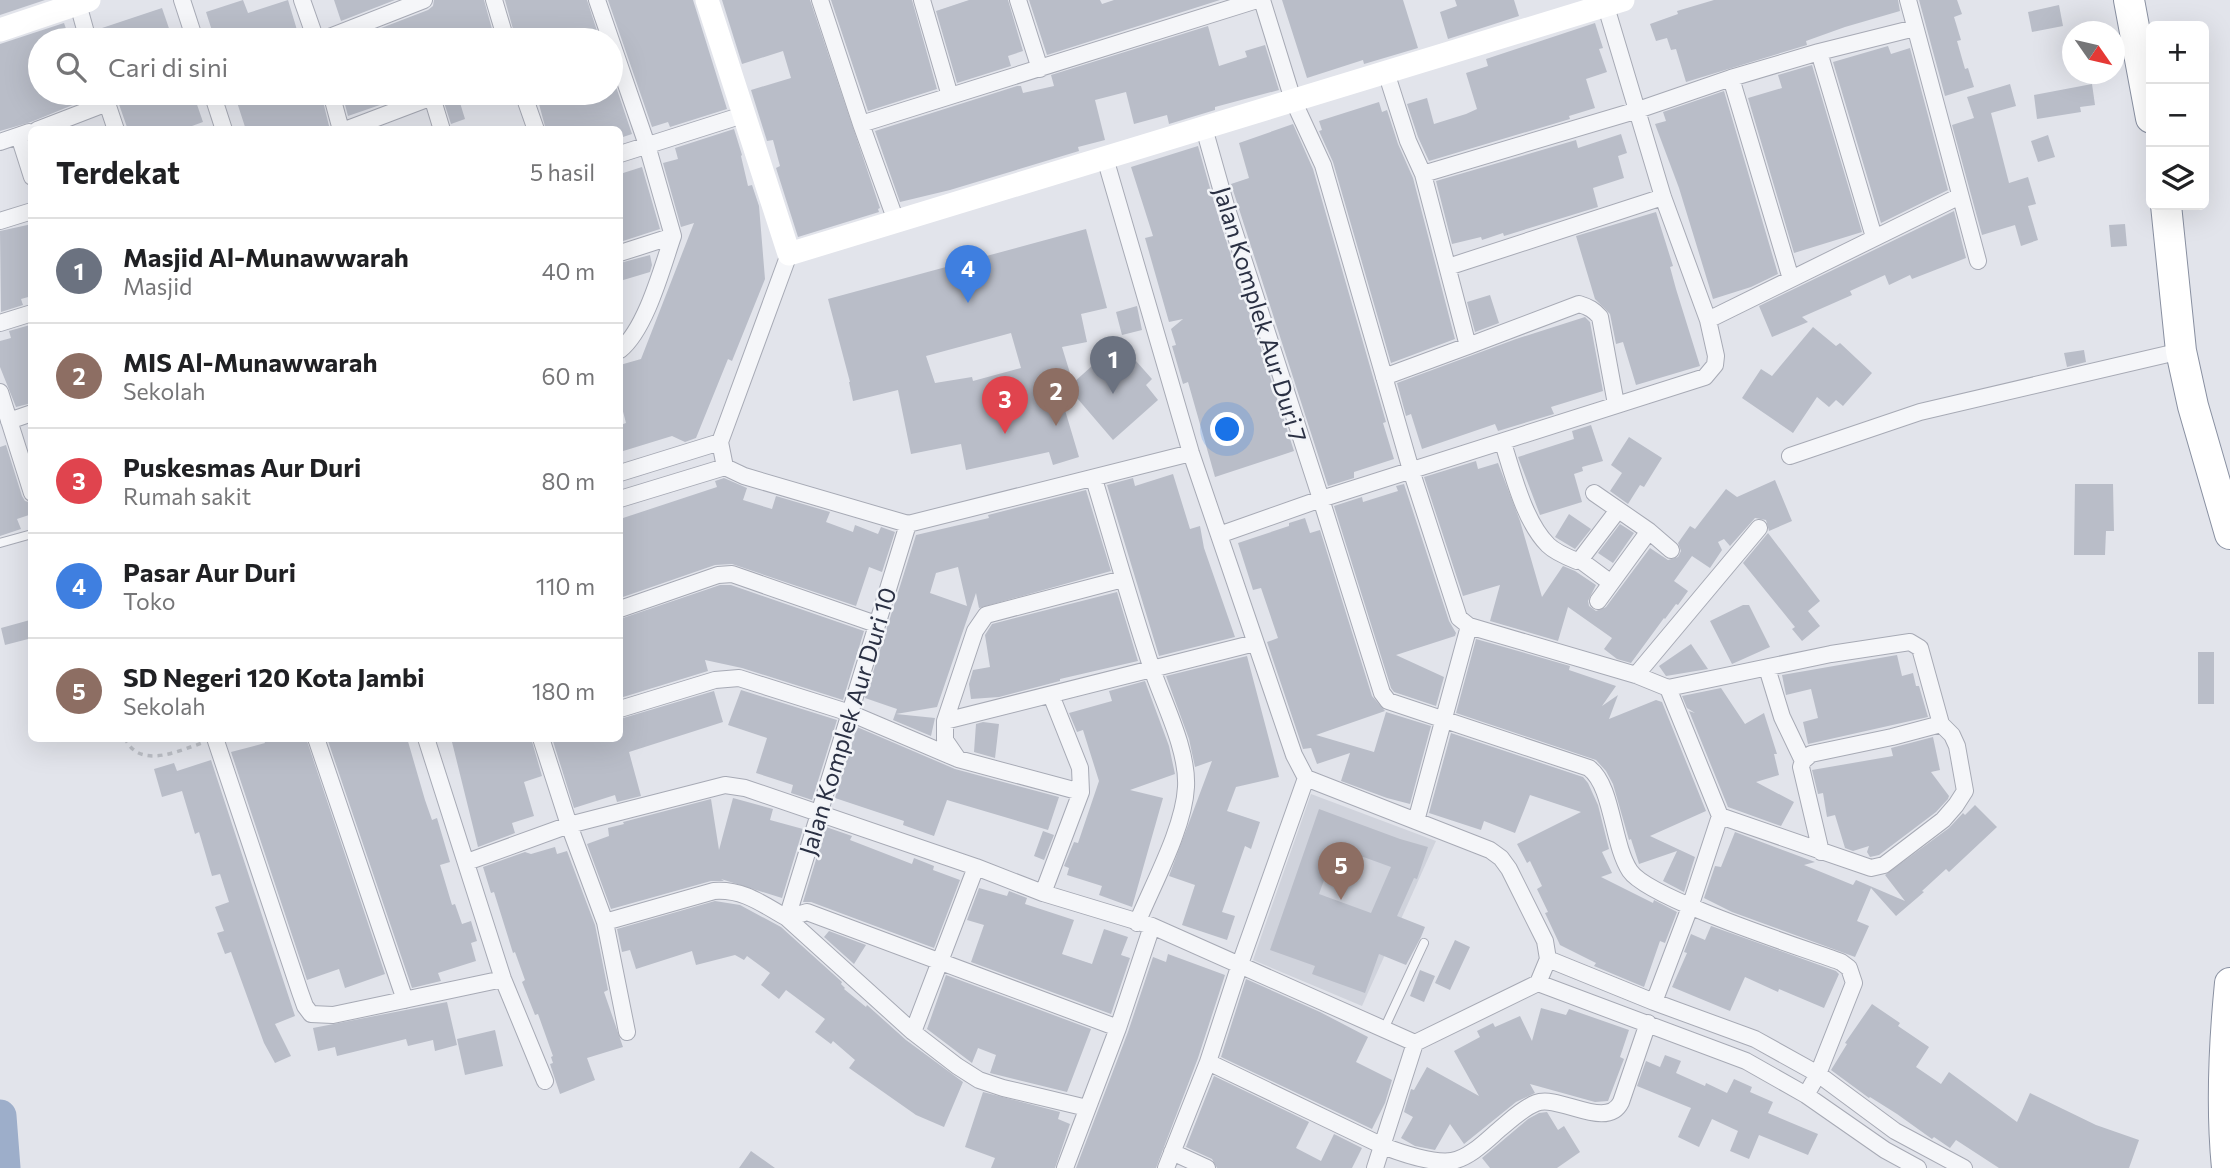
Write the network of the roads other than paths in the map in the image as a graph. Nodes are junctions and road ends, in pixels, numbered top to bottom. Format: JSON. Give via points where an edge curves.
{"nodes":[{"id":1,"x":182,"y":0,"type":"edge"},
{"id":2,"x":302,"y":0,"type":"edge"},
{"id":3,"x":424,"y":0,"type":"edge"},
{"id":4,"x":494,"y":0,"type":"edge"},
{"id":5,"x":597,"y":0,"type":"edge"},
{"id":6,"x":707,"y":0,"type":"edge"},
{"id":7,"x":820,"y":0,"type":"edge"},
{"id":8,"x":922,"y":0,"type":"edge"},
{"id":9,"x":1018,"y":0,"type":"edge"},
{"id":10,"x":1260,"y":0,"type":"edge"},
{"id":11,"x":1908,"y":0,"type":"edge"},
{"id":12,"x":2129,"y":0,"type":"edge"},
{"id":13,"x":83,"y":2,"type":"edge"},
{"id":14,"x":1611,"y":2,"type":"edge"},
{"id":15,"x":86,"y":28,"type":"edge"},
{"id":16,"x":191,"y":28,"type":"edge"},
{"id":17,"x":312,"y":28,"type":"edge"},
{"id":18,"x":353,"y":28,"type":"edge"},
{"id":19,"x":502,"y":28,"type":"edge"},
{"id":20,"x":607,"y":28,"type":"edge"},
{"id":21,"x":1915,"y":28,"type":"junction"},
{"id":22,"x":0,"y":30,"type":"edge"},
{"id":23,"x":1819,"y":52,"type":"junction"},
{"id":24,"x":1040,"y":69,"type":"junction"},
{"id":25,"x":1386,"y":72,"type":"junction"},
{"id":26,"x":623,"y":75,"type":"edge"},
{"id":27,"x":1731,"y":78,"type":"junction"},
{"id":28,"x":2146,"y":91,"type":"edge"},
{"id":29,"x":950,"y":96,"type":"junction"},
{"id":30,"x":1293,"y":100,"type":"junction"},
{"id":31,"x":90,"y":105,"type":"edge"},
{"id":32,"x":107,"y":105,"type":"edge"},
{"id":33,"x":216,"y":105,"type":"edge"},
{"id":34,"x":335,"y":105,"type":"edge"},
{"id":35,"x":410,"y":105,"type":"edge"},
{"id":36,"x":438,"y":105,"type":"edge"},
{"id":37,"x":527,"y":105,"type":"edge"},
{"id":38,"x":1638,"y":110,"type":"junction"},
{"id":39,"x":743,"y":115,"type":"junction"},
{"id":40,"x":861,"y":124,"type":"junction"},
{"id":41,"x":46,"y":126,"type":"edge"},
{"id":42,"x":115,"y":126,"type":"edge"},
{"id":43,"x":223,"y":126,"type":"edge"},
{"id":44,"x":342,"y":126,"type":"edge"},
{"id":45,"x":354,"y":126,"type":"edge"},
{"id":46,"x":441,"y":126,"type":"edge"},
{"id":47,"x":535,"y":126,"type":"edge"},
{"id":48,"x":1204,"y":128,"type":"junction"},
{"id":49,"x":25,"y":134,"type":"edge"},
{"id":50,"x":0,"y":142,"type":"edge"},
{"id":51,"x":647,"y":145,"type":"junction"},
{"id":52,"x":28,"y":152,"type":"edge"},
{"id":53,"x":623,"y":153,"type":"edge"},
{"id":54,"x":1105,"y":158,"type":"junction"},
{"id":55,"x":1423,"y":174,"type":"junction"},
{"id":56,"x":1960,"y":196,"type":"junction"},
{"id":57,"x":1664,"y":197,"type":"junction"},
{"id":58,"x":2167,"y":210,"type":"edge"},
{"id":59,"x":28,"y":212,"type":"edge"},
{"id":60,"x":0,"y":221,"type":"edge"},
{"id":61,"x":896,"y":221,"type":"junction"},
{"id":62,"x":673,"y":236,"type":"junction"},
{"id":63,"x":1874,"y":237,"type":"junction"},
{"id":64,"x":623,"y":252,"type":"edge"},
{"id":65,"x":789,"y":254,"type":"junction"},
{"id":66,"x":1978,"y":261,"type":"dead end"},
{"id":67,"x":1448,"y":267,"type":"junction"},
{"id":68,"x":1791,"y":279,"type":"junction"},
{"id":69,"x":28,"y":314,"type":"edge"},
{"id":70,"x":1708,"y":320,"type":"junction"},
{"id":71,"x":0,"y":323,"type":"edge"},
{"id":72,"x":1468,"y":346,"type":"junction"},
{"id":73,"x":623,"y":347,"type":"edge"},
{"id":74,"x":2181,"y":351,"type":"junction"},
{"id":75,"x":1384,"y":377,"type":"junction"},
{"id":76,"x":0,"y":392,"type":"edge"},
{"id":77,"x":1616,"y":404,"type":"junction"},
{"id":78,"x":28,"y":414,"type":"edge"},
{"id":79,"x":9,"y":421,"type":"junction"},
{"id":80,"x":720,"y":443,"type":"junction"},
{"id":81,"x":1503,"y":443,"type":"junction"},
{"id":82,"x":1191,"y":453,"type":"junction"},
{"id":83,"x":1790,"y":456,"type":"dead end"},
{"id":84,"x":725,"y":467,"type":"junction"},
{"id":85,"x":1411,"y":470,"type":"junction"},
{"id":86,"x":623,"y":472,"type":"edge"},
{"id":87,"x":1094,"y":479,"type":"junction"},
{"id":88,"x":28,"y":480,"type":"edge"},
{"id":89,"x":1594,"y":494,"type":"dead end"},
{"id":90,"x":623,"y":498,"type":"edge"},
{"id":91,"x":1321,"y":499,"type":"junction"},
{"id":92,"x":1618,"y":510,"type":"junction"},
{"id":93,"x":908,"y":524,"type":"junction"},
{"id":94,"x":1759,"y":528,"type":"dead end"},
{"id":95,"x":1649,"y":531,"type":"junction"},
{"id":96,"x":2230,"y":534,"type":"edge"},
{"id":97,"x":28,"y":535,"type":"edge"},
{"id":98,"x":1219,"y":535,"type":"junction"},
{"id":99,"x":0,"y":543,"type":"edge"},
{"id":100,"x":1671,"y":550,"type":"dead end"},
{"id":101,"x":1580,"y":560,"type":"junction"},
{"id":102,"x":1123,"y":579,"type":"junction"},
{"id":103,"x":1611,"y":583,"type":"junction"},
{"id":104,"x":1598,"y":601,"type":"dead end"},
{"id":105,"x":623,"y":608,"type":"edge"},
{"id":106,"x":876,"y":624,"type":"junction"},
{"id":107,"x":1469,"y":626,"type":"junction"},
{"id":108,"x":1255,"y":643,"type":"junction"},
{"id":109,"x":1767,"y":668,"type":"junction"},
{"id":110,"x":1153,"y":670,"type":"junction"},
{"id":111,"x":1636,"y":675,"type":"junction"},
{"id":112,"x":1668,"y":688,"type":"junction"},
{"id":113,"x":1051,"y":695,"type":"junction"},
{"id":114,"x":623,"y":708,"type":"edge"},
{"id":115,"x":850,"y":713,"type":"junction"},
{"id":116,"x":1444,"y":720,"type":"junction"},
{"id":117,"x":945,"y":722,"type":"junction"},
{"id":118,"x":1941,"y":724,"type":"junction"},
{"id":119,"x":210,"y":742,"type":"edge"},
{"id":120,"x":317,"y":742,"type":"edge"},
{"id":121,"x":427,"y":742,"type":"edge"},
{"id":122,"x":542,"y":742,"type":"edge"},
{"id":123,"x":958,"y":759,"type":"junction"},
{"id":124,"x":1803,"y":761,"type":"junction"},
{"id":125,"x":1306,"y":778,"type":"junction"},
{"id":126,"x":1081,"y":792,"type":"junction"},
{"id":127,"x":820,"y":813,"type":"junction"},
{"id":128,"x":1720,"y":816,"type":"junction"},
{"id":129,"x":1416,"y":821,"type":"junction"},
{"id":130,"x":569,"y":825,"type":"junction"},
{"id":131,"x":1821,"y":852,"type":"junction"},
{"id":132,"x":467,"y":862,"type":"junction"},
{"id":133,"x":976,"y":867,"type":"junction"},
{"id":134,"x":1043,"y":893,"type":"junction"},
{"id":135,"x":1690,"y":907,"type":"junction"},
{"id":136,"x":787,"y":918,"type":"junction"},
{"id":137,"x":605,"y":922,"type":"junction"},
{"id":138,"x":1144,"y":924,"type":"junction"},
{"id":139,"x":1424,"y":943,"type":"dead end"},
{"id":140,"x":1548,"y":959,"type":"junction"},
{"id":141,"x":941,"y":961,"type":"junction"},
{"id":142,"x":1240,"y":964,"type":"junction"},
{"id":143,"x":503,"y":979,"type":"junction"},
{"id":144,"x":2230,"y":983,"type":"edge"},
{"id":145,"x":1538,"y":984,"type":"junction"},
{"id":146,"x":405,"y":1000,"type":"junction"},
{"id":147,"x":1654,"y":1002,"type":"junction"},
{"id":148,"x":1648,"y":1023,"type":"junction"},
{"id":149,"x":1118,"y":1028,"type":"junction"},
{"id":150,"x":1384,"y":1029,"type":"junction"},
{"id":151,"x":627,"y":1032,"type":"dead end"},
{"id":152,"x":913,"y":1032,"type":"junction"},
{"id":153,"x":1415,"y":1043,"type":"junction"},
{"id":154,"x":1208,"y":1062,"type":"junction"},
{"id":155,"x":1818,"y":1074,"type":"junction"},
{"id":156,"x":545,"y":1081,"type":"dead end"},
{"id":157,"x":1806,"y":1096,"type":"junction"},
{"id":158,"x":1087,"y":1108,"type":"junction"},
{"id":159,"x":1383,"y":1146,"type":"junction"},
{"id":160,"x":1172,"y":1152,"type":"junction"},
{"id":161,"x":1065,"y":1168,"type":"edge"},
{"id":162,"x":1166,"y":1168,"type":"edge"},
{"id":163,"x":1207,"y":1168,"type":"edge"},
{"id":164,"x":1375,"y":1168,"type":"edge"},
{"id":165,"x":1918,"y":1168,"type":"edge"},
{"id":166,"x":1964,"y":1168,"type":"edge"},
{"id":167,"x":2227,"y":1168,"type":"edge"}],
"edges":[{"from":1,"to":16,"type":"street"},
{"from":2,"to":17,"type":"street"},
{"from":3,"to":18,"type":"street"},
{"from":4,"to":19,"type":"street"},
{"from":5,"to":20,"type":"street"},
{"from":6,"to":39,"type":"street"},
{"from":7,"to":40,"type":"street"},
{"from":8,"to":29,"type":"street"},
{"from":9,"to":24,"type":"street"},
{"from":10,"to":24,"type":"street"},
{"from":10,"to":30,"type":"street"},
{"from":11,"to":21,"type":"street"},
{"from":12,"to":28,"type":"highway"},
{"from":13,"to":15,"type":"street"},
{"from":13,"to":22,"type":"street"},
{"from":14,"to":25,"type":"street"},
{"from":14,"to":38,"type":"street"},
{"from":21,"to":23,"type":"street"},
{"from":21,"to":56,"type":"street"},
{"from":23,"to":27,"type":"street"},
{"from":23,"to":63,"type":"street"},
{"from":24,"to":29,"type":"street"},
{"from":25,"to":30,"type":"street"},
{"from":25,"to":55,"type":"street"},
{"from":26,"to":51,"type":"street"},
{"from":27,"to":38,"type":"street"},
{"from":27,"to":68,"type":"street"},
{"from":29,"to":40,"type":"street"},
{"from":30,"to":48,"type":"street"},
{"from":30,"to":75,"type":"street","via":[[1323,165]]},
{"from":31,"to":41,"type":"street"},
{"from":32,"to":42,"type":"street"},
{"from":33,"to":43,"type":"street"},
{"from":34,"to":44,"type":"street"},
{"from":35,"to":45,"type":"street"},
{"from":36,"to":46,"type":"street"},
{"from":37,"to":47,"type":"street"},
{"from":38,"to":55,"type":"street"},
{"from":38,"to":57,"type":"street"},
{"from":39,"to":51,"type":"street"},
{"from":39,"to":65,"type":"street"},
{"from":40,"to":61,"type":"street"},
{"from":48,"to":54,"type":"street"},
{"from":48,"to":91,"type":"street","name":"Jalan Komplek Aur Duri 7"},
{"from":49,"to":50,"type":"street"},
{"from":49,"to":52,"type":"street"},
{"from":51,"to":53,"type":"street"},
{"from":51,"to":62,"type":"street"},
{"from":54,"to":61,"type":"street"},
{"from":54,"to":82,"type":"street"},
{"from":55,"to":67,"type":"street"},
{"from":56,"to":63,"type":"street"},
{"from":56,"to":66,"type":"street"},
{"from":57,"to":67,"type":"street"},
{"from":57,"to":70,"type":"street"},
{"from":58,"to":74,"type":"highway"},
{"from":59,"to":60,"type":"street"},
{"from":61,"to":65,"type":"street"},
{"from":62,"to":64,"type":"street"},
{"from":62,"to":73,"type":"street","via":[[653,293]]},
{"from":63,"to":68,"type":"street"},
{"from":65,"to":80,"type":"street"},
{"from":67,"to":72,"type":"street"},
{"from":68,"to":70,"type":"street"},
{"from":69,"to":71,"type":"street"},
{"from":70,"to":77,"type":"street","via":[[1716,356],[1705,377]]},
{"from":72,"to":75,"type":"street"},
{"from":72,"to":77,"type":"street","via":[[1579,304],[1587,306],[1600,317]]},
{"from":74,"to":83,"type":"street","via":[[1920,412]]},
{"from":74,"to":96,"type":"highway"},
{"from":75,"to":85,"type":"street"},
{"from":76,"to":79,"type":"street"},
{"from":77,"to":81,"type":"street"},
{"from":78,"to":79,"type":"street"},
{"from":79,"to":88,"type":"street"},
{"from":80,"to":84,"type":"street"},
{"from":80,"to":86,"type":"street"},
{"from":81,"to":85,"type":"street"},
{"from":81,"to":101,"type":"street","via":[[1520,497],[1542,538],[1557,552]]},
{"from":82,"to":87,"type":"street"},
{"from":82,"to":98,"type":"street"},
{"from":84,"to":90,"type":"street"},
{"from":84,"to":93,"type":"street"},
{"from":85,"to":91,"type":"street"},
{"from":85,"to":107,"type":"street","via":[[1459,618]]},
{"from":87,"to":93,"type":"street"},
{"from":87,"to":102,"type":"street"},
{"from":89,"to":92,"type":"street"},
{"from":91,"to":98,"type":"street"},
{"from":91,"to":116,"type":"street","name":"Jalan Komplek Aur Duri 7","via":[[1384,697],[1392,704]]},
{"from":92,"to":95,"type":"street"},
{"from":92,"to":101,"type":"street"},
{"from":93,"to":106,"type":"street","name":"Jalan Komplek Aur Duri 10"},
{"from":94,"to":111,"type":"street"},
{"from":95,"to":100,"type":"street"},
{"from":95,"to":103,"type":"street"},
{"from":97,"to":99,"type":"lane"},
{"from":98,"to":108,"type":"street"},
{"from":101,"to":103,"type":"street"},
{"from":102,"to":110,"type":"street"},
{"from":102,"to":117,"type":"street","via":[[986,615],[975,631]]},
{"from":103,"to":104,"type":"street"},
{"from":105,"to":106,"type":"street","via":[[732,574]]},
{"from":106,"to":115,"type":"street","name":"Jalan Komplek Aur Duri 10"},
{"from":107,"to":111,"type":"street"},
{"from":107,"to":116,"type":"street"},
{"from":108,"to":110,"type":"street"},
{"from":108,"to":125,"type":"street"},
{"from":109,"to":112,"type":"street"},
{"from":109,"to":118,"type":"street","via":[[1916,643]]},
{"from":109,"to":124,"type":"street","via":[[1782,717]]},
{"from":110,"to":113,"type":"street"},
{"from":110,"to":138,"type":"street","via":[[1183,761],[1186,787]]},
{"from":111,"to":112,"type":"street"},
{"from":112,"to":128,"type":"street"},
{"from":113,"to":117,"type":"street"},
{"from":113,"to":126,"type":"street","via":[[1080,768]]},
{"from":114,"to":115,"type":"street","via":[[715,680],[739,678]]},
{"from":115,"to":123,"type":"street"},
{"from":115,"to":127,"type":"street","name":"Jalan Komplek Aur Duri 10"},
{"from":116,"to":129,"type":"street"},
{"from":116,"to":135,"type":"street","via":[[1589,768],[1602,786],[1632,874]]},
{"from":117,"to":123,"type":"street","via":[[945,740]]},
{"from":118,"to":124,"type":"street","via":[[1811,754]]},
{"from":118,"to":131,"type":"street","via":[[1957,746],[1965,791],[1950,813],[1884,865],[1871,868]]},
{"from":119,"to":146,"type":"street","via":[[308,1010],[319,1016],[333,1015]]},
{"from":120,"to":146,"type":"street"},
{"from":121,"to":132,"type":"street"},
{"from":122,"to":130,"type":"street"},
{"from":123,"to":126,"type":"street"},
{"from":124,"to":131,"type":"street"},
{"from":125,"to":129,"type":"street"},
{"from":125,"to":142,"type":"street"},
{"from":126,"to":134,"type":"street"},
{"from":127,"to":130,"type":"street","via":[[725,785]]},
{"from":127,"to":133,"type":"street"},
{"from":127,"to":136,"type":"street","name":"Jalan Komplek Aur Duri 10"},
{"from":128,"to":131,"type":"street"},
{"from":128,"to":135,"type":"street"},
{"from":129,"to":140,"type":"street","via":[[1501,858],[1545,941]]},
{"from":130,"to":132,"type":"street"},
{"from":130,"to":137,"type":"street"},
{"from":132,"to":143,"type":"street"},
{"from":133,"to":134,"type":"street"},
{"from":133,"to":141,"type":"street"},
{"from":134,"to":138,"type":"street"},
{"from":135,"to":147,"type":"street"},
{"from":135,"to":155,"type":"street","via":[[1849,968],[1854,983]]},
{"from":136,"to":137,"type":"street","via":[[730,890]]},
{"from":136,"to":141,"type":"street","via":[[807,912]]},
{"from":136,"to":152,"type":"street"},
{"from":137,"to":151,"type":"street"},
{"from":138,"to":142,"type":"street"},
{"from":138,"to":149,"type":"street"},
{"from":139,"to":150,"type":"lane"},
{"from":140,"to":145,"type":"street"},
{"from":140,"to":147,"type":"street"},
{"from":141,"to":149,"type":"street"},
{"from":141,"to":152,"type":"street"},
{"from":142,"to":150,"type":"street"},
{"from":142,"to":154,"type":"street"},
{"from":143,"to":146,"type":"street"},
{"from":143,"to":156,"type":"street"},
{"from":144,"to":167,"type":"highway","via":[[2225,1031]]},
{"from":145,"to":148,"type":"street"},
{"from":145,"to":153,"type":"street"},
{"from":147,"to":155,"type":"street","via":[[1755,1039]]},
{"from":148,"to":157,"type":"street","via":[[1746,1061]]},
{"from":148,"to":159,"type":"street","via":[[1616,1110],[1589,1112],[1538,1102],[1451,1161],[1411,1156]]},
{"from":149,"to":158,"type":"street"},
{"from":150,"to":153,"type":"street"},
{"from":152,"to":158,"type":"street","via":[[979,1080]]},
{"from":153,"to":159,"type":"street"},
{"from":154,"to":159,"type":"street"},
{"from":154,"to":160,"type":"street"},
{"from":155,"to":157,"type":"street"},
{"from":155,"to":166,"type":"street","via":[[1895,1131]]},
{"from":157,"to":165,"type":"street"},
{"from":158,"to":161,"type":"street"},
{"from":159,"to":164,"type":"street"},
{"from":160,"to":162,"type":"street"},
{"from":160,"to":163,"type":"street"}]}
